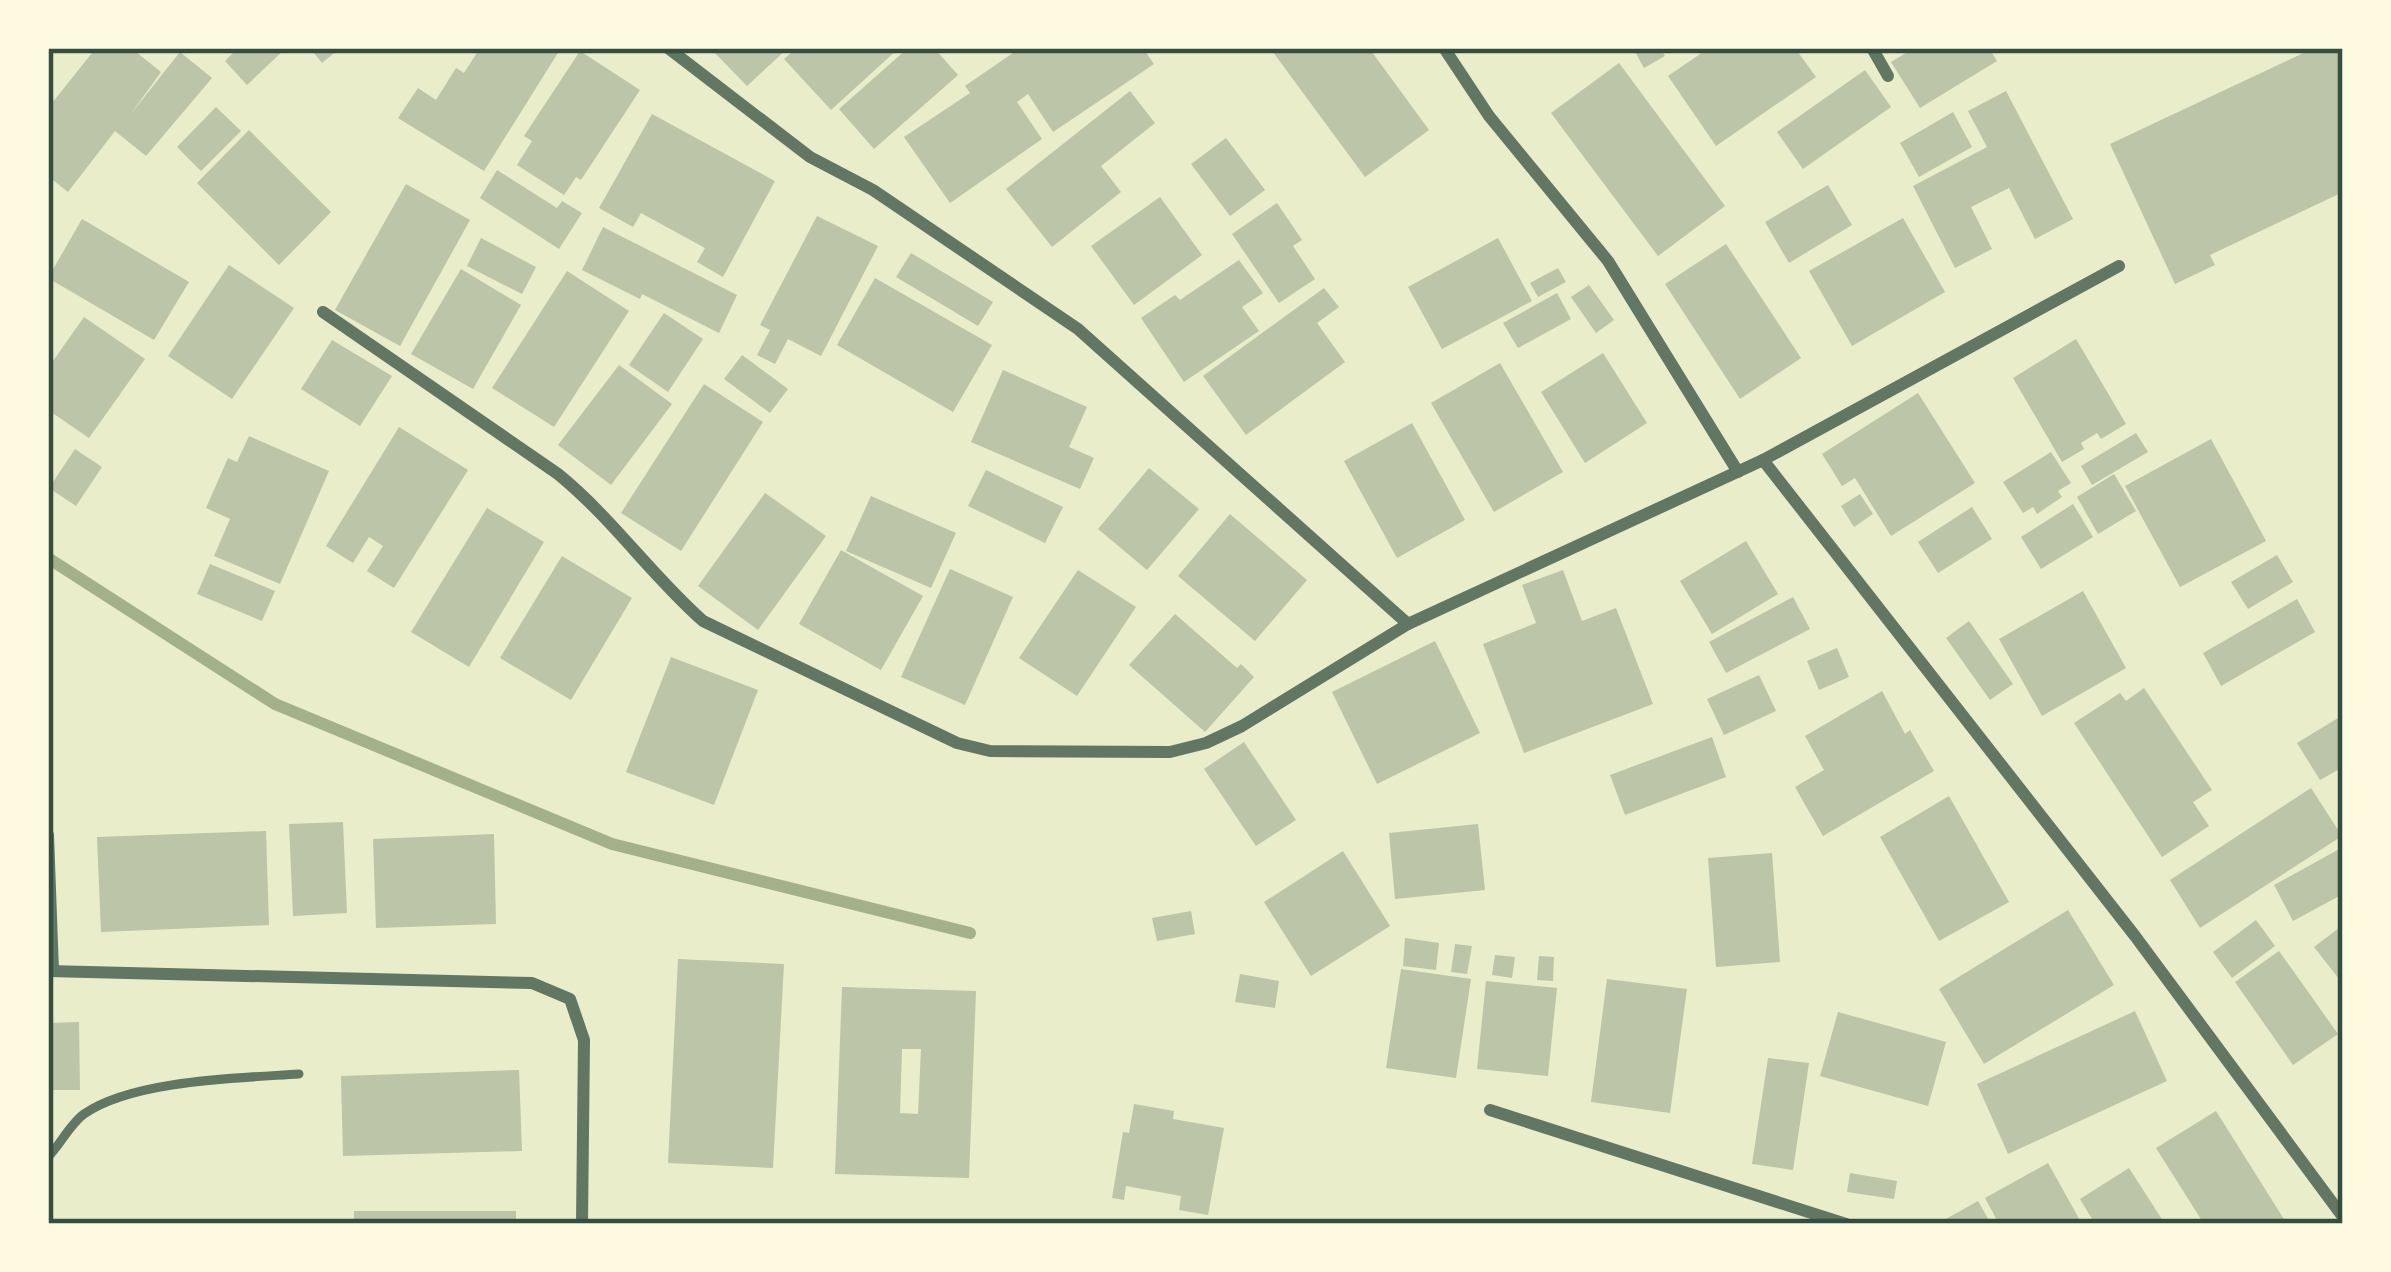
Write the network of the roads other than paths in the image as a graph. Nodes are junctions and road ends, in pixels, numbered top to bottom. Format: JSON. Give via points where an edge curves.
{"nodes":[{"id":1,"x":668,"y":48,"type":"edge"},
{"id":2,"x":1444,"y":48,"type":"edge"},
{"id":3,"x":1872,"y":48,"type":"edge"},
{"id":4,"x":1888,"y":76,"type":"dead end"},
{"id":5,"x":2119,"y":266,"type":"dead end"},
{"id":6,"x":322,"y":313,"type":"dead end"},
{"id":7,"x":1763,"y":460,"type":"junction"},
{"id":8,"x":1738,"y":472,"type":"junction"},
{"id":9,"x":1408,"y":624,"type":"junction"},
{"id":10,"x":48,"y":835,"type":"edge"},
{"id":11,"x":51,"y":971,"type":"edge"},
{"id":12,"x":299,"y":1074,"type":"dead end"},
{"id":13,"x":1490,"y":1110,"type":"dead end"},
{"id":14,"x":48,"y":1157,"type":"edge"},
{"id":15,"x":2343,"y":1217,"type":"edge"},
{"id":16,"x":582,"y":1224,"type":"edge"},
{"id":17,"x":1846,"y":1224,"type":"edge"}],
"edges":[{"from":1,"to":9,"type":"street","via":[[810,157],[873,190],[1078,329]]},
{"from":2,"to":8,"type":"street","via":[[1608,261]]},
{"from":3,"to":4,"type":"street"},
{"from":5,"to":7,"type":"street"},
{"from":6,"to":9,"type":"street","via":[[558,473],[703,621],[957,743],[990,751],[1170,752],[1206,743]]},
{"from":7,"to":8,"type":"street"},
{"from":7,"to":15,"type":"street","via":[[2121,917]]},
{"from":8,"to":9,"type":"street"},
{"from":10,"to":11,"type":"street"},
{"from":11,"to":16,"type":"street","via":[[532,983],[571,999],[584,1040]]},
{"from":12,"to":14,"type":"lane","via":[[124,1095],[81,1115]]},
{"from":13,"to":17,"type":"street"}]}
